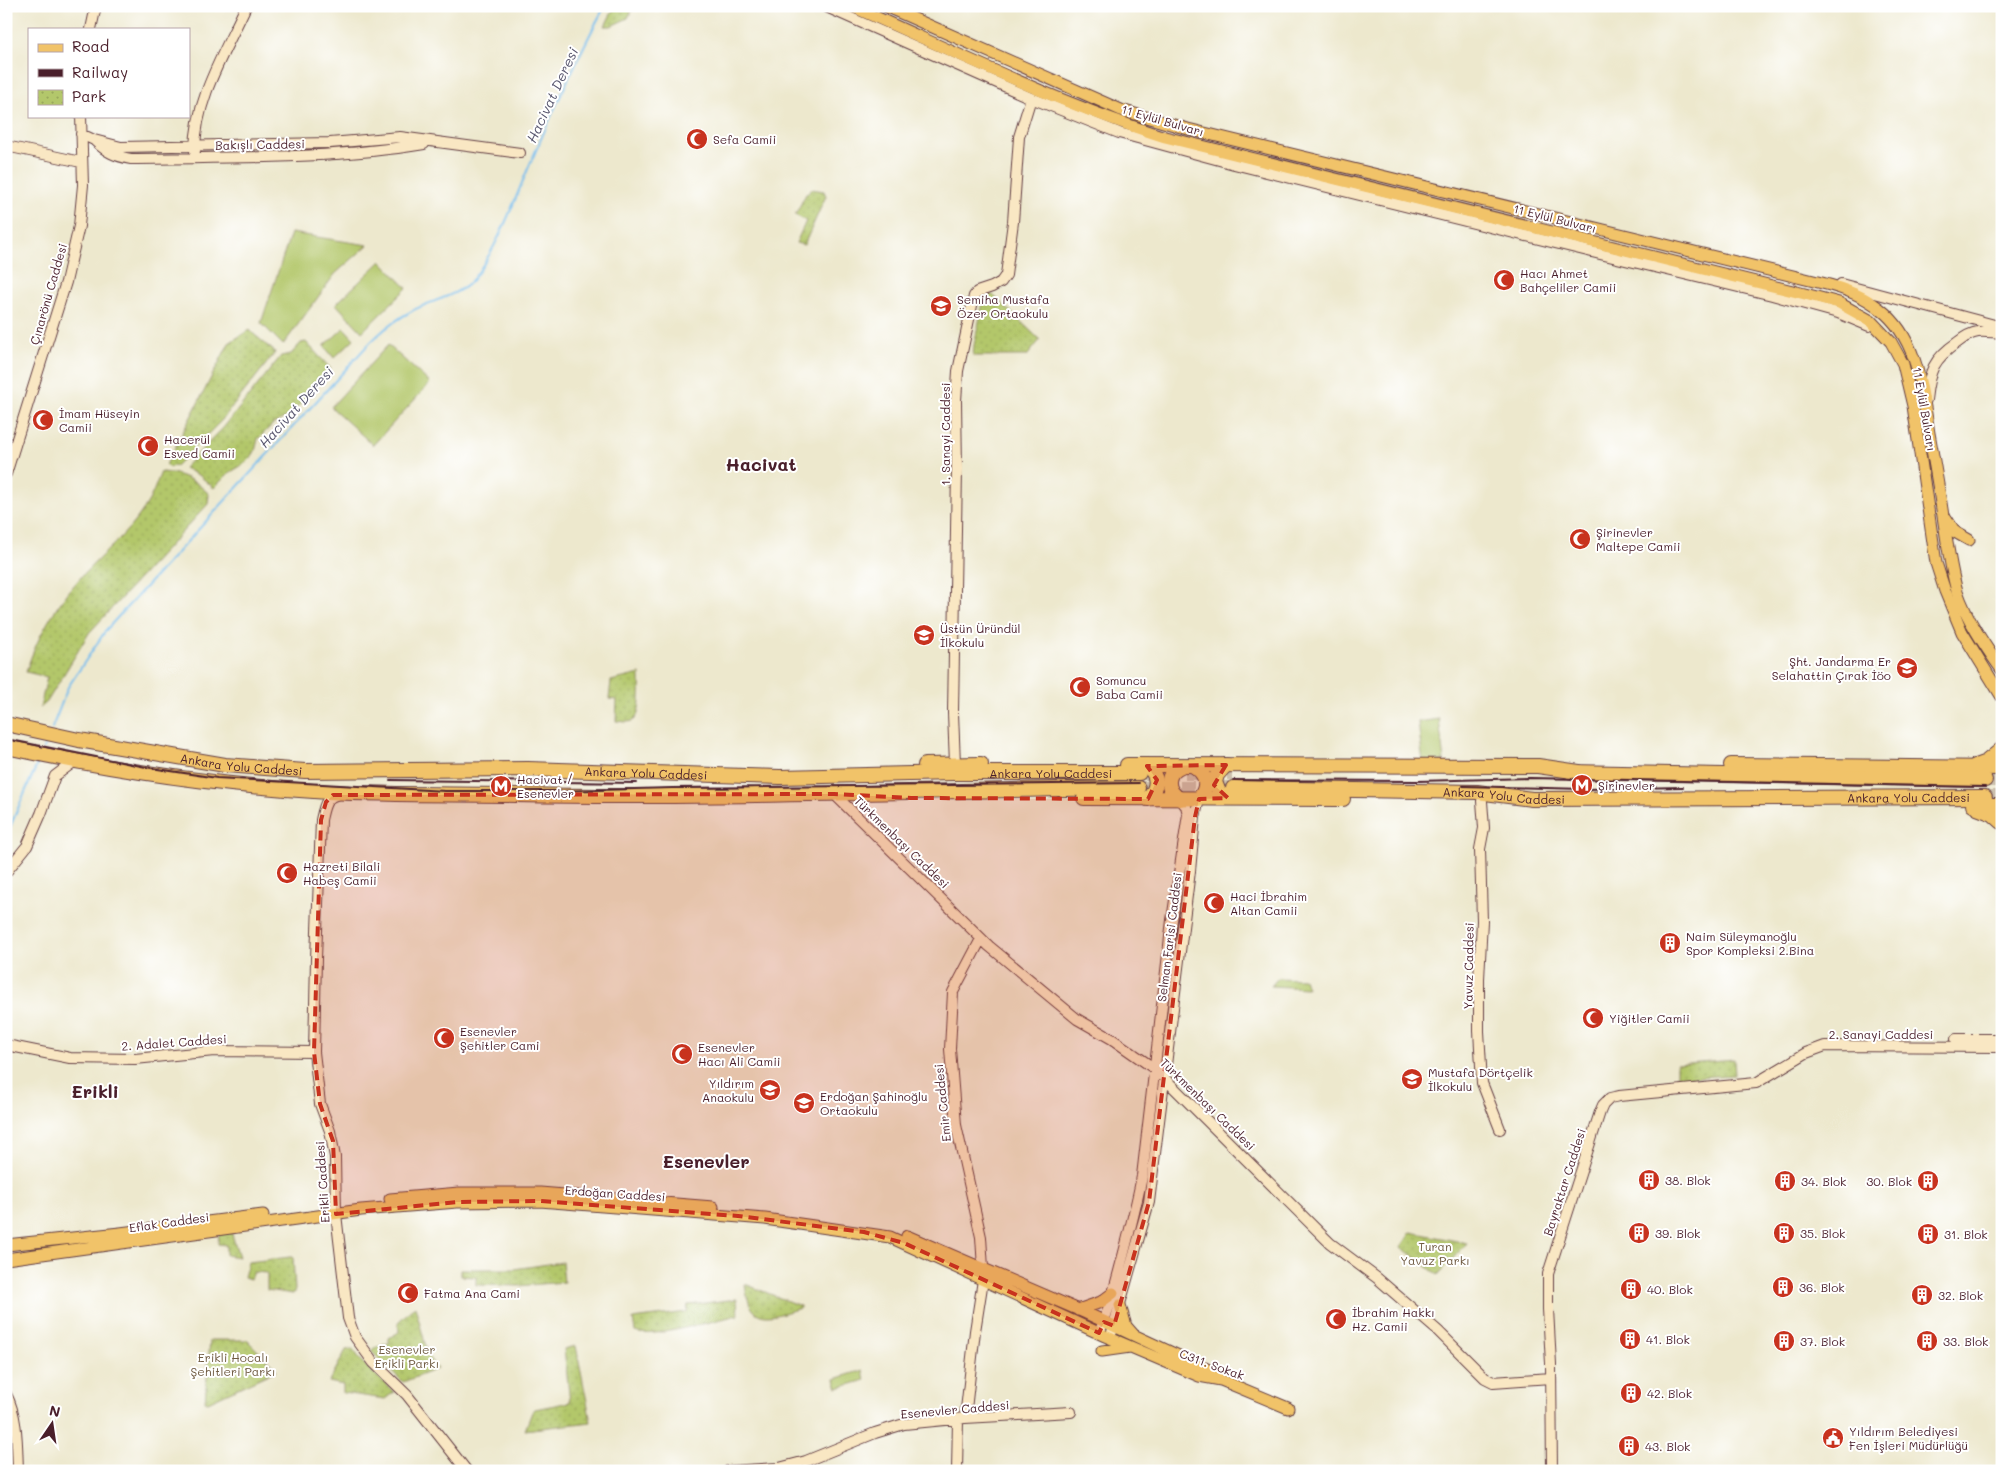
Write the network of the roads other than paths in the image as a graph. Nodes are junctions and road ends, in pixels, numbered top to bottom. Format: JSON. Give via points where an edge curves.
{"nodes":[{"id":1,"x":96,"y":6,"type":"edge"},
{"id":2,"x":246,"y":6,"type":"edge"},
{"id":3,"x":824,"y":6,"type":"edge"},
{"id":4,"x":851,"y":6,"type":"edge"},
{"id":5,"x":885,"y":6,"type":"edge"},
{"id":6,"x":91,"y":28,"type":"edge"},
{"id":7,"x":1031,"y":98,"type":"junction"},
{"id":8,"x":81,"y":118,"type":"edge"},
{"id":9,"x":80,"y":134,"type":"junction"},
{"id":10,"x":94,"y":140,"type":"junction"},
{"id":11,"x":432,"y":143,"type":"junction"},
{"id":12,"x":195,"y":145,"type":"junction"},
{"id":13,"x":6,"y":146,"type":"edge"},
{"id":14,"x":520,"y":153,"type":"dead end"},
{"id":15,"x":195,"y":157,"type":"junction"},
{"id":16,"x":81,"y":162,"type":"junction"},
{"id":17,"x":1822,"y":283,"type":"junction"},
{"id":18,"x":2002,"y":327,"type":"edge"},
{"id":19,"x":1884,"y":332,"type":"junction"},
{"id":20,"x":2002,"y":333,"type":"edge"},
{"id":21,"x":1925,"y":409,"type":"junction"},
{"id":22,"x":6,"y":474,"type":"edge"},
{"id":23,"x":1942,"y":508,"type":"junction"},
{"id":24,"x":1950,"y":564,"type":"junction"},
{"id":25,"x":2002,"y":670,"type":"edge"},
{"id":26,"x":2002,"y":697,"type":"edge"},
{"id":27,"x":12,"y":726,"type":"edge"},
{"id":28,"x":10,"y":748,"type":"edge"},
{"id":29,"x":2002,"y":749,"type":"edge"},
{"id":30,"x":70,"y":760,"type":"junction"},
{"id":31,"x":954,"y":764,"type":"junction"},
{"id":32,"x":1188,"y":766,"type":"junction"},
{"id":33,"x":1969,"y":768,"type":"junction"},
{"id":34,"x":1143,"y":769,"type":"junction"},
{"id":35,"x":1229,"y":769,"type":"junction"},
{"id":36,"x":1584,"y":772,"type":"junction"},
{"id":37,"x":1995,"y":773,"type":"edge"},
{"id":38,"x":726,"y":774,"type":"junction"},
{"id":39,"x":295,"y":789,"type":"junction"},
{"id":40,"x":348,"y":792,"type":"junction"},
{"id":41,"x":1230,"y":793,"type":"junction"},
{"id":42,"x":834,"y":794,"type":"junction"},
{"id":43,"x":1143,"y":794,"type":"junction"},
{"id":44,"x":1985,"y":797,"type":"tunnel mouth"},
{"id":45,"x":1620,"y":798,"type":"junction"},
{"id":46,"x":2002,"y":798,"type":"tunnel mouth"},
{"id":47,"x":1180,"y":799,"type":"junction"},
{"id":48,"x":1199,"y":799,"type":"junction"},
{"id":49,"x":1532,"y":799,"type":"junction"},
{"id":50,"x":1482,"y":801,"type":"junction"},
{"id":51,"x":2002,"y":804,"type":"edge"},
{"id":52,"x":1969,"y":805,"type":"junction"},
{"id":53,"x":321,"y":820,"type":"junction"},
{"id":54,"x":2002,"y":822,"type":"edge"},
{"id":55,"x":6,"y":872,"type":"edge"},
{"id":56,"x":981,"y":939,"type":"junction"},
{"id":57,"x":1159,"y":1038,"type":"junction"},
{"id":58,"x":2002,"y":1039,"type":"edge"},
{"id":59,"x":6,"y":1045,"type":"edge"},
{"id":60,"x":2002,"y":1047,"type":"edge"},
{"id":61,"x":314,"y":1052,"type":"junction"},
{"id":62,"x":1131,"y":1052,"type":"junction"},
{"id":63,"x":1796,"y":1058,"type":"junction"},
{"id":64,"x":1155,"y":1069,"type":"junction"},
{"id":65,"x":1165,"y":1077,"type":"junction"},
{"id":66,"x":1500,"y":1129,"type":"dead end"},
{"id":67,"x":336,"y":1210,"type":"junction"},
{"id":68,"x":6,"y":1245,"type":"edge"},
{"id":69,"x":6,"y":1258,"type":"edge"},
{"id":70,"x":983,"y":1274,"type":"junction"},
{"id":71,"x":1113,"y":1293,"type":"junction"},
{"id":72,"x":1120,"y":1304,"type":"junction"},
{"id":73,"x":1082,"y":1312,"type":"junction"},
{"id":74,"x":1109,"y":1324,"type":"junction"},
{"id":75,"x":1104,"y":1336,"type":"junction"},
{"id":76,"x":1132,"y":1341,"type":"junction"},
{"id":77,"x":1102,"y":1352,"type":"dead end"},
{"id":78,"x":1551,"y":1378,"type":"junction"},
{"id":79,"x":9,"y":1399,"type":"edge"},
{"id":80,"x":1288,"y":1408,"type":"dead end"},
{"id":81,"x":1071,"y":1412,"type":"dead end"},
{"id":82,"x":961,"y":1419,"type":"junction"},
{"id":83,"x":18,"y":1471,"type":"edge"},
{"id":84,"x":467,"y":1471,"type":"edge"},
{"id":85,"x":728,"y":1471,"type":"edge"},
{"id":86,"x":957,"y":1471,"type":"edge"},
{"id":87,"x":1552,"y":1471,"type":"edge"}],
"edges":[{"from":1,"to":6,"type":"main road"},
{"from":2,"to":12,"type":"main road","via":[[200,111]]},
{"from":3,"to":7,"type":"main road"},
{"from":4,"to":19,"type":"main road","name":"11 Eylül Bulvarı","via":[[1088,110],[1166,137],[1839,303]]},
{"from":5,"to":17,"type":"main road","name":"11 Eylül Bulvarı","via":[[1121,110]]},
{"from":7,"to":19,"type":"main road","via":[[1085,121],[1153,143],[1772,295],[1838,313]]},
{"from":7,"to":31,"type":"main road","name":"1. Sanayi Caddesi","via":[[1018,137],[1006,275],[1001,282],[974,296],[957,384]]},
{"from":8,"to":9,"type":"main road","name":"Çınarönü Caddesi"},
{"from":9,"to":10,"type":"main road","name":"Bakışlı Caddesi"},
{"from":9,"to":16,"type":"main road","name":"Çınarönü Caddesi"},
{"from":10,"to":12,"type":"main road","name":"Bakışlı Caddesi","via":[[121,147]]},
{"from":10,"to":15,"type":"main road","name":"Bakışlı Caddesi","via":[[105,151],[118,156]]},
{"from":11,"to":12,"type":"main road","name":"Bakışlı Caddesi","via":[[400,138],[330,143]]},
{"from":11,"to":14,"type":"main road","name":"Bakışlı Caddesi"},
{"from":11,"to":15,"type":"main road","name":"Bakışlı Caddesi","via":[[339,155]]},
{"from":12,"to":15,"type":"main road"},
{"from":13,"to":16,"type":"main road"},
{"from":16,"to":22,"type":"main road","name":"Çınarönü Caddesi","via":[[82,210],[70,264]]},
{"from":17,"to":18,"type":"main road","via":[[1843,284]]},
{"from":17,"to":21,"type":"main road","name":"11 Eylül Bulvarı","via":[[1858,295],[1892,320],[1914,357]]},
{"from":19,"to":26,"type":"main road","name":"11 Eylül Bulvarı","via":[[1908,379],[1936,563],[1945,591],[1962,632]]},
{"from":20,"to":21,"type":"main road","via":[[1978,332],[1944,351],[1929,374]]},
{"from":21,"to":23,"type":"main road","name":"11 Eylül Bulvarı"},
{"from":23,"to":24,"type":"main road","name":"11 Eylül Bulvarı"},
{"from":23,"to":24,"type":"main road","via":[[1949,525],[1960,537],[1969,540],[1954,551]]},
{"from":24,"to":25,"type":"main road","name":"11 Eylül Bulvarı","via":[[1960,597],[1982,641]]},
{"from":27,"to":38,"type":"highway","name":"Ankara Yolu Caddesi","via":[[224,765],[266,769],[528,769]]},
{"from":28,"to":30,"type":"highway","name":"Ankara Yolu Caddesi"},
{"from":29,"to":33,"type":"highway","via":[[1986,762]]},
{"from":30,"to":39,"type":"highway","name":"Ankara Yolu Caddesi","via":[[193,780]]},
{"from":30,"to":55,"type":"main road","via":[[55,776],[27,846]]},
{"from":31,"to":34,"type":"highway"},
{"from":31,"to":38,"type":"highway"},
{"from":32,"to":34,"type":"highway","name":"Ankara Yolu Caddesi"},
{"from":32,"to":35,"type":"highway","name":"Ankara Yolu Caddesi"},
{"from":32,"to":47,"type":"highway","via":[[1170,774],[1169,786]]},
{"from":32,"to":48,"type":"highway","via":[[1202,772],[1206,783]]},
{"from":33,"to":36,"type":"highway","via":[[1741,765],[1615,767]]},
{"from":33,"to":37,"type":"highway"},
{"from":34,"to":38,"type":"highway","name":"Ankara Yolu Caddesi","via":[[818,777]]},
{"from":34,"to":43,"type":"highway","via":[[1155,775],[1156,780],[1155,789]]},
{"from":35,"to":36,"type":"highway","name":"Ankara Yolu Caddesi","via":[[1400,774]]},
{"from":35,"to":41,"type":"highway","via":[[1217,775],[1215,782],[1219,792]]},
{"from":36,"to":37,"type":"highway","name":"Ankara Yolu Caddesi"},
{"from":39,"to":40,"type":"highway","name":"Ankara Yolu Caddesi"},
{"from":39,"to":53,"type":"main road","via":[[317,800]]},
{"from":40,"to":42,"type":"highway","name":"Ankara Yolu Caddesi","via":[[611,797]]},
{"from":40,"to":53,"type":"main road","via":[[330,797]]},
{"from":41,"to":48,"type":"highway"},
{"from":41,"to":49,"type":"highway","name":"Ankara Yolu Caddesi","via":[[1477,792]]},
{"from":41,"to":50,"type":"highway"},
{"from":42,"to":43,"type":"highway","name":"Ankara Yolu Caddesi","via":[[911,798]]},
{"from":42,"to":56,"type":"main road","name":"Türkmenbaşı Caddesi"},
{"from":43,"to":47,"type":"highway","name":"Ankara Yolu Caddesi"},
{"from":44,"to":45,"type":"highway","name":"Ankara Yolu Caddesi"},
{"from":45,"to":49,"type":"highway","name":"Ankara Yolu Caddesi"},
{"from":45,"to":52,"type":"highway","via":[[1641,802]]},
{"from":46,"to":52,"type":"highway"},
{"from":47,"to":48,"type":"highway"},
{"from":47,"to":57,"type":"main road","name":"Selman Farisi Caddesi","via":[[1188,814]]},
{"from":48,"to":65,"type":"main road","name":"Selman Farisi Caddesi","via":[[1194,818]]},
{"from":49,"to":50,"type":"highway"},
{"from":50,"to":66,"type":"main road","name":"Yavuz Caddesi","via":[[1480,1057],[1482,1083]]},
{"from":51,"to":52,"type":"highway"},
{"from":52,"to":54,"type":"highway","via":[[1993,814]]},
{"from":53,"to":61,"type":"main road","name":"Erikli Caddesi"},
{"from":56,"to":62,"type":"main road","name":"Türkmenbaşı Caddesi","via":[[1077,1019]]},
{"from":56,"to":70,"type":"main road","name":"Emir Caddesi","via":[[953,992],[950,1049],[956,1125],[980,1237]]},
{"from":57,"to":62,"type":"main road","via":[[1150,1051]]},
{"from":57,"to":64,"type":"main road","name":"Selman Farisi Caddesi"},
{"from":58,"to":63,"type":"main road","name":"2. Sanayi Caddesi","via":[[1825,1040],[1802,1048]]},
{"from":59,"to":61,"type":"main road","name":"2. Adalet Caddesi","via":[[70,1058],[135,1059],[214,1051]]},
{"from":60,"to":63,"type":"main road","name":"2. Sanayi Caddesi","via":[[1825,1046]]},
{"from":61,"to":67,"type":"main road","name":"Erikli Caddesi","via":[[320,1104],[335,1157]]},
{"from":62,"to":64,"type":"main road","name":"Türkmenbaşı Caddesi"},
{"from":63,"to":78,"type":"main road","name":"Bayraktar Caddesi","via":[[1756,1083],[1619,1096],[1610,1098],[1604,1105],[1548,1274]]},
{"from":64,"to":65,"type":"main road","name":"Türkmenbaşı Caddesi"},
{"from":64,"to":71,"type":"main road","name":"Selman Farisi Caddesi","via":[[1137,1201]]},
{"from":65,"to":72,"type":"main road","name":"Selman Farisi Caddesi","via":[[1149,1202]]},
{"from":65,"to":78,"type":"main road","name":"Türkmenbaşı Caddesi","via":[[1330,1243],[1412,1308],[1485,1378],[1493,1382]]},
{"from":67,"to":68,"type":"main road","name":"Eflak Caddesi"},
{"from":67,"to":69,"type":"main road","name":"Eflak Caddesi"},
{"from":67,"to":70,"type":"main road","name":"Erdoğan Caddesi","via":[[457,1202],[540,1201],[747,1217],[890,1237]]},
{"from":67,"to":70,"type":"main road","name":"Erdoğan Caddesi","via":[[388,1199],[473,1193],[540,1193],[730,1209],[890,1230]]},
{"from":67,"to":84,"type":"main road","name":"Erikli Caddesi","via":[[348,1318],[355,1337]]},
{"from":70,"to":73,"type":"main road"},
{"from":70,"to":75,"type":"main road","name":"C311. Sokak"},
{"from":70,"to":82,"type":"main road","name":"Emir Caddesi"},
{"from":71,"to":73,"type":"main road"},
{"from":71,"to":74,"type":"main road","name":"Selman Farisi Caddesi"},
{"from":72,"to":74,"type":"main road","name":"Selman Farisi Caddesi"},
{"from":72,"to":76,"type":"main road"},
{"from":73,"to":74,"type":"main road"},
{"from":74,"to":75,"type":"main road"},
{"from":74,"to":76,"type":"main road"},
{"from":75,"to":76,"type":"main road","name":"C311. Sokak"},
{"from":76,"to":77,"type":"main road"},
{"from":76,"to":80,"type":"main road","name":"C311. Sokak","via":[[1199,1376],[1222,1380]]},
{"from":78,"to":87,"type":"main road","name":"Bayraktar Caddesi"},
{"from":79,"to":83,"type":"main road","via":[[15,1426]]},
{"from":81,"to":82,"type":"main road","name":"Esenevler Caddesi"},
{"from":82,"to":85,"type":"main road","name":"Esenevler Caddesi","via":[[895,1427],[779,1468]]},
{"from":82,"to":86,"type":"main road","name":"Emir Caddesi"}]}
